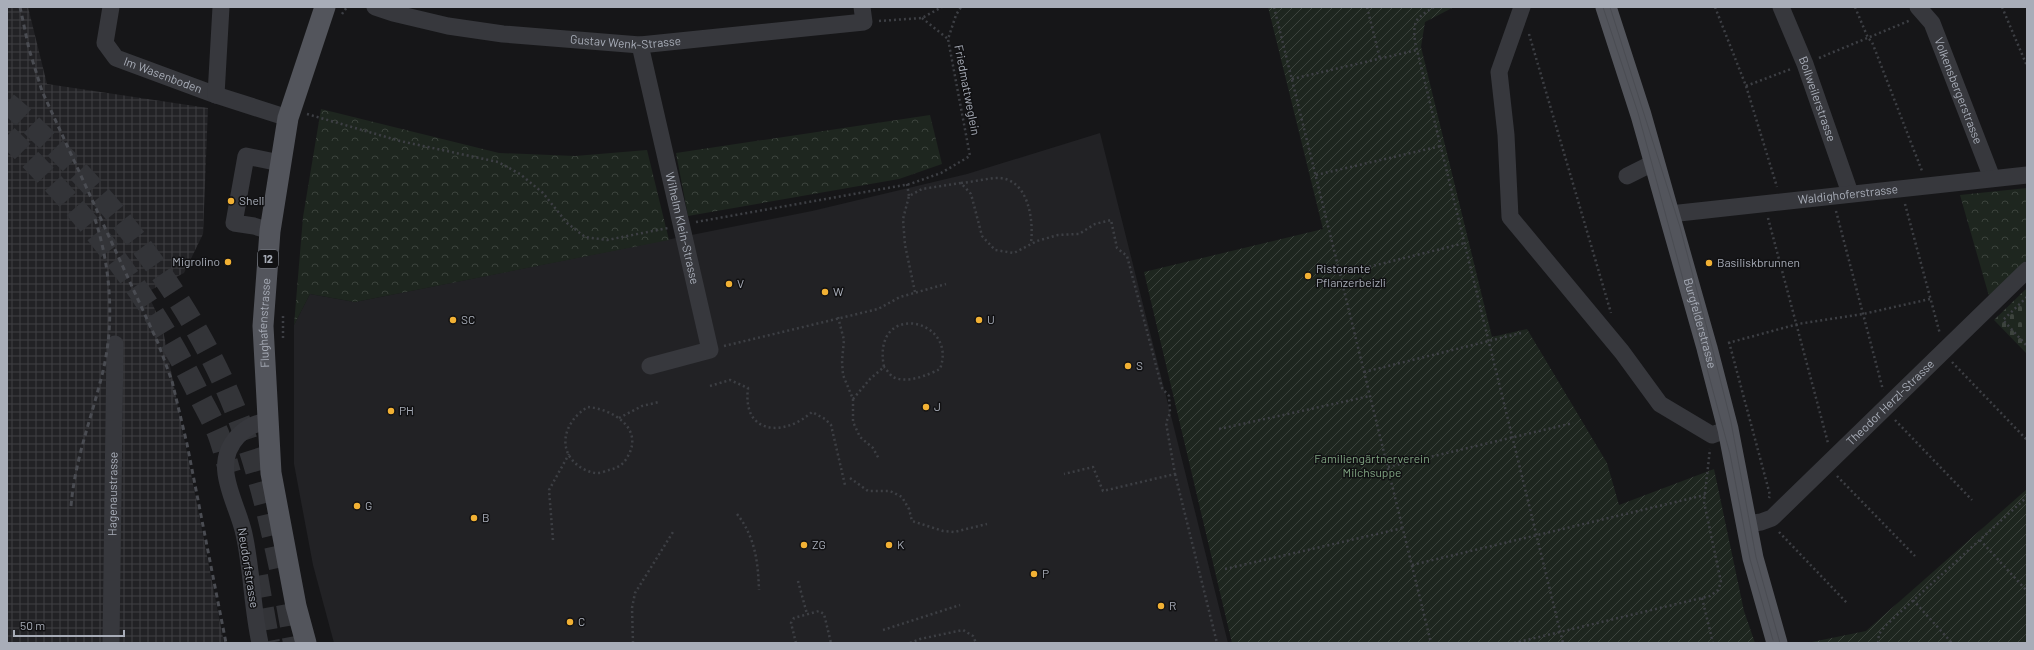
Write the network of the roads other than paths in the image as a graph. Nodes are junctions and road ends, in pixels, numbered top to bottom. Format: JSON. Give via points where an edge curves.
{"nodes":[{"id":1,"x":111,"y":7,"type":"edge"},
{"id":2,"x":221,"y":7,"type":"edge"},
{"id":3,"x":325,"y":7,"type":"edge"},
{"id":4,"x":375,"y":7,"type":"edge"},
{"id":5,"x":1606,"y":7,"type":"edge"},
{"id":6,"x":1781,"y":7,"type":"edge"},
{"id":7,"x":1522,"y":8,"type":"edge"},
{"id":8,"x":1921,"y":11,"type":"edge"},
{"id":9,"x":863,"y":14,"type":"edge"},
{"id":10,"x":640,"y":46,"type":"junction"},
{"id":11,"x":216,"y":95,"type":"junction"},
{"id":12,"x":300,"y":118,"type":"junction"},
{"id":13,"x":1655,"y":162,"type":"junction"},
{"id":14,"x":280,"y":163,"type":"junction"},
{"id":15,"x":2027,"y":175,"type":"edge"},
{"id":16,"x":1627,"y":176,"type":"dead end"},
{"id":17,"x":1992,"y":178,"type":"junction"},
{"id":18,"x":1850,"y":193,"type":"junction"},
{"id":19,"x":1670,"y":214,"type":"junction"},
{"id":20,"x":270,"y":232,"type":"junction"},
{"id":21,"x":2027,"y":270,"type":"edge"},
{"id":22,"x":115,"y":344,"type":"dead end"},
{"id":23,"x":650,"y":366,"type":"dead end"},
{"id":24,"x":268,"y":422,"type":"junction"},
{"id":25,"x":1720,"y":432,"type":"junction"},
{"id":26,"x":1747,"y":524,"type":"junction"},
{"id":27,"x":111,"y":643,"type":"edge"},
{"id":28,"x":260,"y":643,"type":"edge"},
{"id":29,"x":306,"y":643,"type":"edge"},
{"id":30,"x":1777,"y":643,"type":"edge"}],
"edges":[{"from":1,"to":11,"type":"street","name":"Im Wasenboden","via":[[105,43],[116,58]]},
{"from":2,"to":11,"type":"street"},
{"from":3,"to":12,"type":"main road","name":"Flughafenstrasse","number":"12"},
{"from":4,"to":10,"type":"street","name":"Gustav Wenk-Strasse","via":[[448,26],[503,34]]},
{"from":5,"to":13,"type":"main road","name":"Burgfelderstrasse"},
{"from":6,"to":18,"type":"street","name":"Bollweilerstrasse","via":[[1805,64]]},
{"from":7,"to":25,"type":"street","via":[[1499,72],[1506,135],[1510,218],[1622,352],[1660,404]]},
{"from":8,"to":17,"type":"street","name":"Volkensbergerstrasse","via":[[1932,23]]},
{"from":9,"to":10,"type":"street","name":"Gustav Wenk-Strasse"},
{"from":10,"to":23,"type":"street","name":"Wilhelm Klein-Strasse","via":[[710,350]]},
{"from":11,"to":12,"type":"street","name":"Im Wasenboden"},
{"from":12,"to":14,"type":"main road","name":"Flughafenstrasse","number":"12"},
{"from":13,"to":16,"type":"street"},
{"from":13,"to":19,"type":"main road","name":"Burgfelderstrasse"},
{"from":14,"to":20,"type":"main road","name":"Flughafenstrasse","number":"12"},
{"from":14,"to":20,"type":"street","via":[[246,156],[234,223]]},
{"from":15,"to":17,"type":"street","name":"Waldighoferstrasse"},
{"from":17,"to":18,"type":"street","name":"Waldighoferstrasse"},
{"from":18,"to":19,"type":"street","name":"Waldighoferstrasse"},
{"from":19,"to":25,"type":"main road","name":"Burgfelderstrasse"},
{"from":20,"to":24,"type":"main road","name":"Flughafenstrasse","number":"12","via":[[263,326]]},
{"from":21,"to":26,"type":"street","name":"Theodor Herzl-Strasse","via":[[1772,518]]},
{"from":22,"to":27,"type":"street","name":"Hagenaustrasse"},
{"from":24,"to":28,"type":"street","name":"Neudorfstrasse","via":[[256,423],[237,437],[231,445],[225,470],[228,488],[244,534]]},
{"from":24,"to":29,"type":"main road","name":"Flughafenstrasse","number":"12","via":[[271,473],[296,606]]},
{"from":25,"to":26,"type":"main road","name":"Burgfelderstrasse"},
{"from":26,"to":30,"type":"main road","name":"Burgfelderstrasse","via":[[1753,558]]}]}
